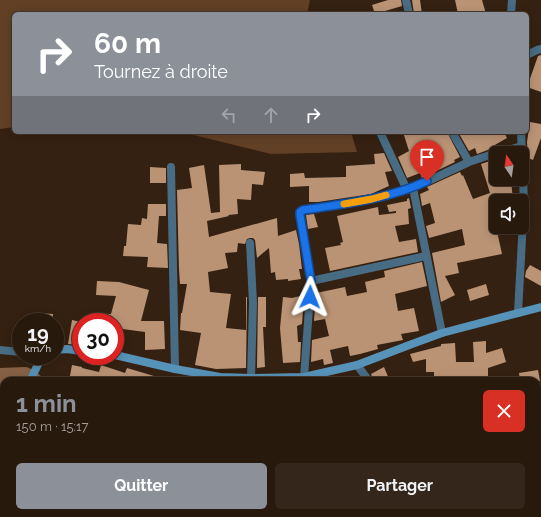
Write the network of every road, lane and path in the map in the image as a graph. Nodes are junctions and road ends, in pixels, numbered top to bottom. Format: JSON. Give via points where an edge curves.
{"nodes":[{"id":1,"x":406,"y":0,"type":"edge"},
{"id":2,"x":512,"y":0,"type":"edge"},
{"id":3,"x":409,"y":12,"type":"edge"},
{"id":4,"x":511,"y":12,"type":"edge"},
{"id":5,"x":541,"y":49,"type":"edge"},
{"id":6,"x":529,"y":53,"type":"edge"},
{"id":7,"x":381,"y":134,"type":"edge"},
{"id":8,"x":453,"y":134,"type":"edge"},
{"id":9,"x":521,"y":134,"type":"edge"},
{"id":10,"x":522,"y":146,"type":"edge"},
{"id":11,"x":489,"y":155,"type":"edge"},
{"id":12,"x":469,"y":162,"type":"junction"},
{"id":13,"x":171,"y":167,"type":"dead end"},
{"id":14,"x":523,"y":186,"type":"edge"},
{"id":15,"x":410,"y":189,"type":"junction"},
{"id":16,"x":250,"y":243,"type":"dead end"},
{"id":17,"x":426,"y":256,"type":"junction"},
{"id":18,"x":311,"y":281,"type":"junction"},
{"id":19,"x":541,"y":307,"type":"edge"},
{"id":20,"x":518,"y":313,"type":"junction"},
{"id":21,"x":442,"y":334,"type":"junction"},
{"id":22,"x":0,"y":350,"type":"edge"},
{"id":23,"x":12,"y":351,"type":"edge"},
{"id":24,"x":124,"y":357,"type":"edge"},
{"id":25,"x":38,"y":365,"type":"edge"},
{"id":26,"x":358,"y":365,"type":"junction"},
{"id":27,"x":175,"y":369,"type":"junction"},
{"id":28,"x":32,"y":377,"type":"edge"},
{"id":29,"x":220,"y":377,"type":"edge"},
{"id":30,"x":251,"y":377,"type":"edge"},
{"id":31,"x":304,"y":377,"type":"joint"},
{"id":32,"x":366,"y":377,"type":"edge"}],
"edges":[{"from":1,"to":3,"type":"street"},
{"from":2,"to":4,"type":"street"},
{"from":5,"to":6,"type":"street"},
{"from":7,"to":15,"type":"street"},
{"from":8,"to":12,"type":"street"},
{"from":9,"to":10,"type":"street"},
{"from":11,"to":12,"type":"street"},
{"from":12,"to":15,"type":"street"},
{"from":13,"to":27,"type":"street"},
{"from":14,"to":20,"type":"street"},
{"from":15,"to":17,"type":"street"},
{"from":15,"to":18,"type":"street","via":[[372,199],[300,212]]},
{"from":16,"to":30,"type":"street","via":[[253,302]]},
{"from":17,"to":18,"type":"street"},
{"from":17,"to":21,"type":"street"},
{"from":18,"to":31,"type":"street"},
{"from":19,"to":20,"type":"street"},
{"from":20,"to":21,"type":"street"},
{"from":21,"to":26,"type":"street"},
{"from":22,"to":23,"type":"street"},
{"from":24,"to":27,"type":"street"},
{"from":25,"to":28,"type":"street"},
{"from":26,"to":31,"type":"street"},
{"from":26,"to":32,"type":"street"},
{"from":27,"to":29,"type":"street"}]}
